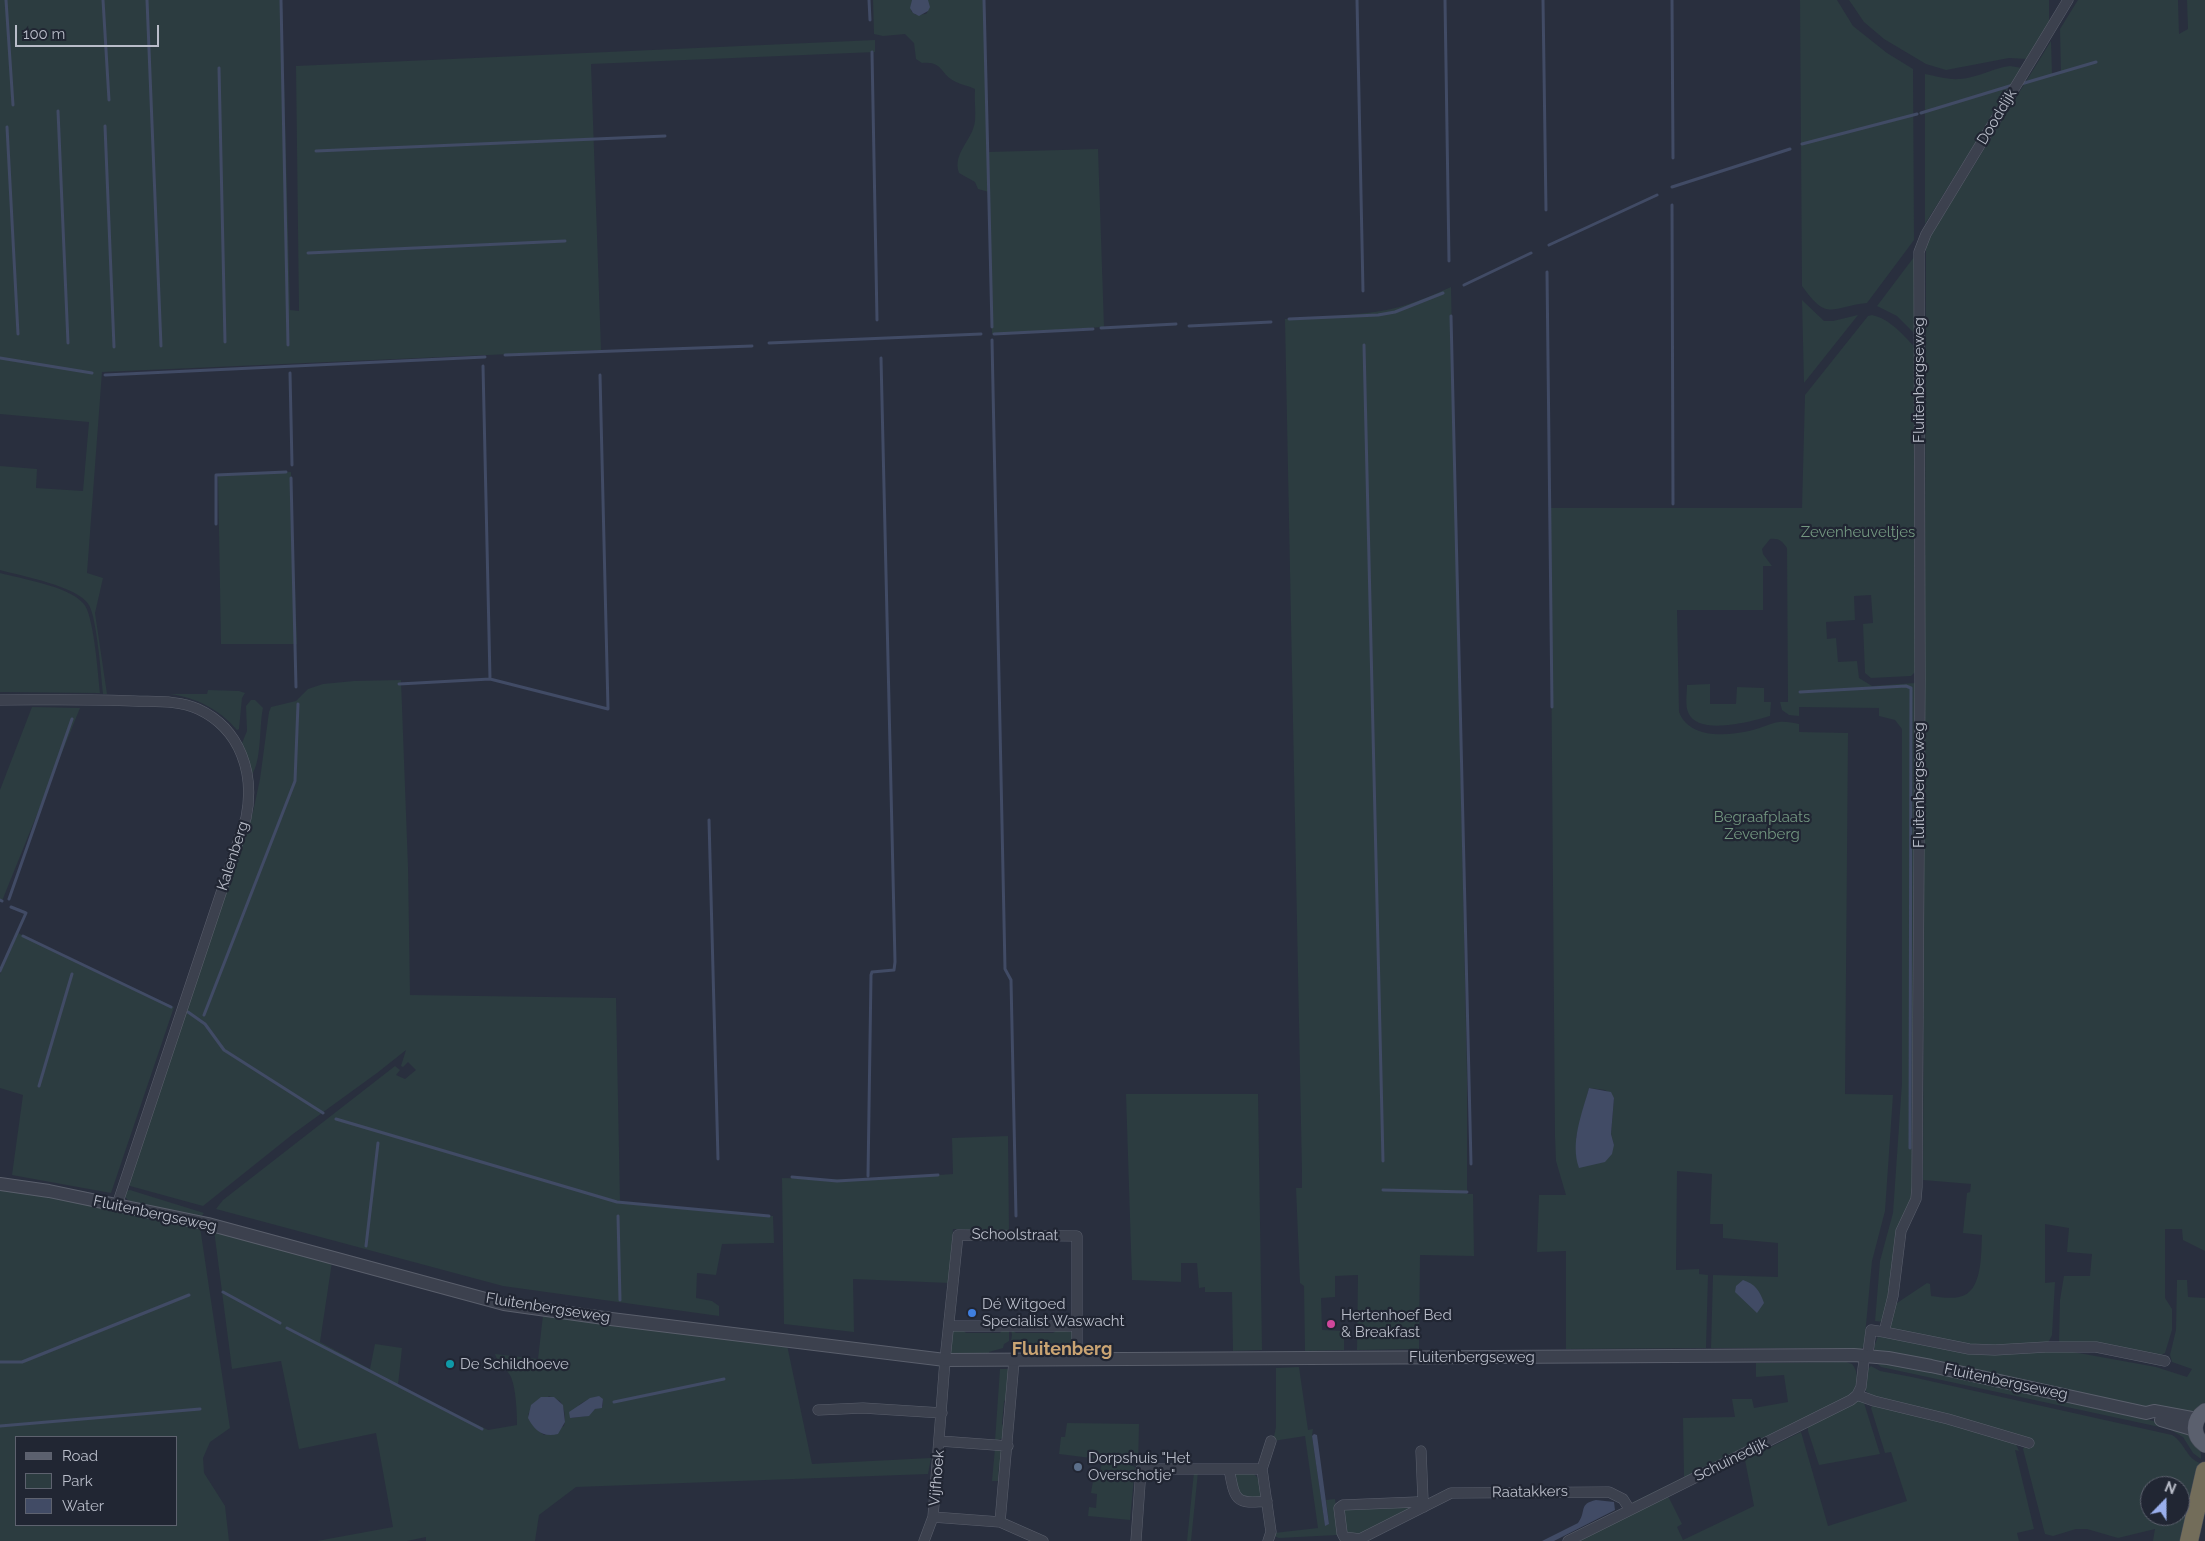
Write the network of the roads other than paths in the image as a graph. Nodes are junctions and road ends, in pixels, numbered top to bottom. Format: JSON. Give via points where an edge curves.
{"nodes":[{"id":1,"x":2068,"y":0,"type":"edge"},
{"id":2,"x":1926,"y":234,"type":"joint"},
{"id":3,"x":0,"y":700,"type":"edge"},
{"id":4,"x":0,"y":1184,"type":"edge"},
{"id":5,"x":117,"y":1205,"type":"junction"},
{"id":6,"x":949,"y":1326,"type":"junction"},
{"id":7,"x":1077,"y":1326,"type":"junction"},
{"id":8,"x":1884,"y":1332,"type":"junction"},
{"id":9,"x":1866,"y":1356,"type":"junction"},
{"id":10,"x":946,"y":1360,"type":"junction"},
{"id":11,"x":1077,"y":1360,"type":"junction"},
{"id":12,"x":1014,"y":1361,"type":"junction"},
{"id":13,"x":2165,"y":1361,"type":"dead end"},
{"id":14,"x":1857,"y":1395,"type":"junction"},
{"id":15,"x":818,"y":1410,"type":"dead end"},
{"id":16,"x":942,"y":1413,"type":"junction"},
{"id":17,"x":2199,"y":1420,"type":"edge"},
{"id":18,"x":940,"y":1441,"type":"junction"},
{"id":19,"x":1270,"y":1441,"type":"dead end"},
{"id":20,"x":2029,"y":1443,"type":"dead end"},
{"id":21,"x":2205,"y":1445,"type":"edge"},
{"id":22,"x":1008,"y":1446,"type":"junction"},
{"id":23,"x":1421,"y":1451,"type":"dead end"},
{"id":24,"x":1229,"y":1469,"type":"junction"},
{"id":25,"x":1262,"y":1469,"type":"junction"},
{"id":26,"x":2205,"y":1471,"type":"edge"},
{"id":27,"x":1266,"y":1501,"type":"junction"},
{"id":28,"x":1422,"y":1506,"type":"junction"},
{"id":29,"x":1630,"y":1510,"type":"junction"},
{"id":30,"x":933,"y":1517,"type":"junction"},
{"id":31,"x":1000,"y":1522,"type":"junction"},
{"id":32,"x":924,"y":1541,"type":"edge"},
{"id":33,"x":1043,"y":1541,"type":"edge"},
{"id":34,"x":1136,"y":1541,"type":"edge"},
{"id":35,"x":1268,"y":1541,"type":"edge"},
{"id":36,"x":1568,"y":1541,"type":"edge"},
{"id":37,"x":2189,"y":1541,"type":"edge"}],
"edges":[{"from":1,"to":2,"type":"street","name":"Dooddijk"},
{"from":2,"to":8,"type":"street","name":"Fluitenbergseweg","via":[[1919,252],[1917,1187],[1916,1199],[1901,1231],[1894,1296]]},
{"from":3,"to":5,"type":"street","name":"Kalenberg","via":[[174,702],[197,708],[219,722],[246,765],[250,784],[246,818]]},
{"from":4,"to":5,"type":"street","name":"Fluitenbergseweg"},
{"from":5,"to":10,"type":"street","name":"Fluitenbergseweg","via":[[208,1224],[504,1304]]},
{"from":6,"to":7,"type":"street"},
{"from":6,"to":7,"type":"street","name":"Schoolstraat","via":[[958,1234],[1077,1236]]},
{"from":6,"to":10,"type":"street","name":"Schoolstraat"},
{"from":7,"to":11,"type":"street"},
{"from":8,"to":9,"type":"street","via":[[1871,1330]]},
{"from":8,"to":13,"type":"street","name":"Fluitenbergseweg","via":[[1956,1347],[2096,1347]]},
{"from":9,"to":11,"type":"street","name":"Fluitenbergseweg"},
{"from":9,"to":14,"type":"street"},
{"from":9,"to":17,"type":"street","name":"Fluitenbergseweg","via":[[1931,1366],[2146,1413],[2154,1411]]},
{"from":10,"to":12,"type":"street","name":"Fluitenbergseweg"},
{"from":10,"to":16,"type":"street","name":"Vijfhoek"},
{"from":11,"to":12,"type":"street","name":"Fluitenbergseweg"},
{"from":12,"to":22,"type":"street"},
{"from":14,"to":20,"type":"street"},
{"from":14,"to":29,"type":"street","name":"Schuinedijk"},
{"from":15,"to":16,"type":"street","via":[[864,1408]]},
{"from":16,"to":18,"type":"street","name":"Vijfhoek"},
{"from":17,"to":21,"type":"main road","via":[[2200,1441]]},
{"from":18,"to":22,"type":"street"},
{"from":18,"to":30,"type":"street","name":"Vijfhoek"},
{"from":19,"to":25,"type":"street"},
{"from":22,"to":31,"type":"street"},
{"from":23,"to":28,"type":"street"},
{"from":24,"to":25,"type":"street"},
{"from":24,"to":27,"type":"street","via":[[1237,1499],[1248,1503]]},
{"from":24,"to":34,"type":"street","via":[[1141,1469]]},
{"from":25,"to":27,"type":"street"},
{"from":26,"to":37,"type":"highway"},
{"from":27,"to":35,"type":"street","via":[[1271,1532]]},
{"from":28,"to":28,"type":"street","name":"Raatakkers","via":[[1360,1539],[1344,1537],[1342,1533],[1339,1508],[1343,1505],[1417,1502]]},
{"from":28,"to":29,"type":"street","name":"Raatakkers","via":[[1451,1494],[1595,1491],[1618,1495]]},
{"from":29,"to":36,"type":"street","name":"Schuinedijk"},
{"from":30,"to":31,"type":"street"},
{"from":30,"to":32,"type":"street","name":"Vijfhoek"},
{"from":31,"to":33,"type":"street"}]}
